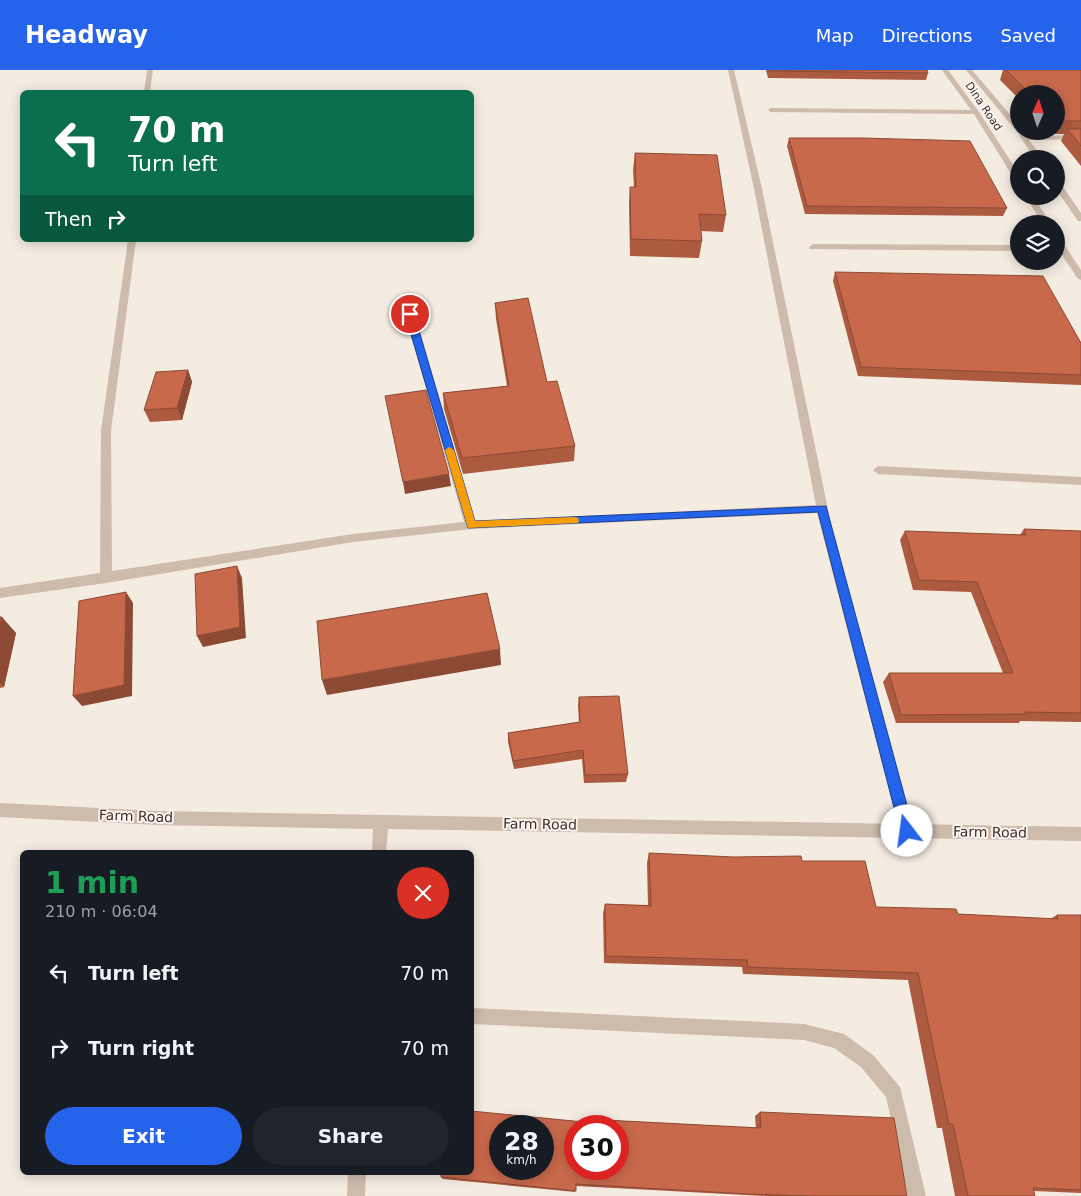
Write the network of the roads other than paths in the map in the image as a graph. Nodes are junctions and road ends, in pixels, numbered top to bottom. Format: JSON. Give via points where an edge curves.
{"nodes":[{"id":1,"x":150,"y":70,"type":"edge"},
{"id":2,"x":731,"y":70,"type":"edge"},
{"id":3,"x":945,"y":70,"type":"edge"},
{"id":4,"x":969,"y":70,"type":"edge"},
{"id":5,"x":147,"y":90,"type":"edge"},
{"id":6,"x":771,"y":110,"type":"dead end"},
{"id":7,"x":976,"y":112,"type":"junction"},
{"id":8,"x":1010,"y":120,"type":"edge"},
{"id":9,"x":1065,"y":136,"type":"edge"},
{"id":10,"x":1081,"y":137,"type":"edge"},
{"id":11,"x":1010,"y":166,"type":"edge"},
{"id":12,"x":1065,"y":196,"type":"edge"},
{"id":13,"x":1081,"y":219,"type":"edge"},
{"id":14,"x":132,"y":242,"type":"edge"},
{"id":15,"x":813,"y":247,"type":"dead end"},
{"id":16,"x":1010,"y":248,"type":"edge"},
{"id":17,"x":1065,"y":256,"type":"edge"},
{"id":18,"x":1081,"y":277,"type":"edge"},
{"id":19,"x":410,"y":314,"type":"dead end"},
{"id":20,"x":878,"y":470,"type":"dead end"},
{"id":21,"x":1081,"y":481,"type":"edge"},
{"id":22,"x":822,"y":509,"type":"junction"},
{"id":23,"x":471,"y":525,"type":"junction"},
{"id":24,"x":106,"y":578,"type":"junction"},
{"id":25,"x":0,"y":594,"type":"edge"},
{"id":26,"x":0,"y":810,"type":"edge"},
{"id":27,"x":381,"y":822,"type":"junction"},
{"id":28,"x":907,"y":831,"type":"junction"},
{"id":29,"x":1081,"y":834,"type":"edge"},
{"id":30,"x":379,"y":850,"type":"edge"},
{"id":31,"x":474,"y":1016,"type":"edge"},
{"id":32,"x":357,"y":1175,"type":"edge"},
{"id":33,"x":356,"y":1196,"type":"edge"},
{"id":34,"x":917,"y":1196,"type":"edge"}],
"edges":[{"from":1,"to":5,"type":"street"},
{"from":2,"to":22,"type":"street"},
{"from":3,"to":7,"type":"street","name":"Dina Road"},
{"from":4,"to":8,"type":"street","name":"Dina Road"},
{"from":6,"to":7,"type":"street"},
{"from":7,"to":11,"type":"street","name":"Dina Road"},
{"from":9,"to":10,"type":"street"},
{"from":12,"to":13,"type":"street"},
{"from":14,"to":24,"type":"street","via":[[106,431]]},
{"from":15,"to":16,"type":"street"},
{"from":17,"to":18,"type":"street"},
{"from":19,"to":23,"type":"street"},
{"from":20,"to":21,"type":"street"},
{"from":22,"to":23,"type":"street"},
{"from":22,"to":28,"type":"street"},
{"from":23,"to":24,"type":"street","via":[[353,538]]},
{"from":24,"to":25,"type":"street"},
{"from":26,"to":27,"type":"street","name":"Farm Road","via":[[158,818]]},
{"from":27,"to":28,"type":"street","name":"Farm Road"},
{"from":27,"to":30,"type":"street"},
{"from":28,"to":29,"type":"street","name":"Farm Road"},
{"from":31,"to":34,"type":"street","via":[[804,1032],[838,1040],[867,1061],[894,1093]]},
{"from":32,"to":33,"type":"street"}]}
